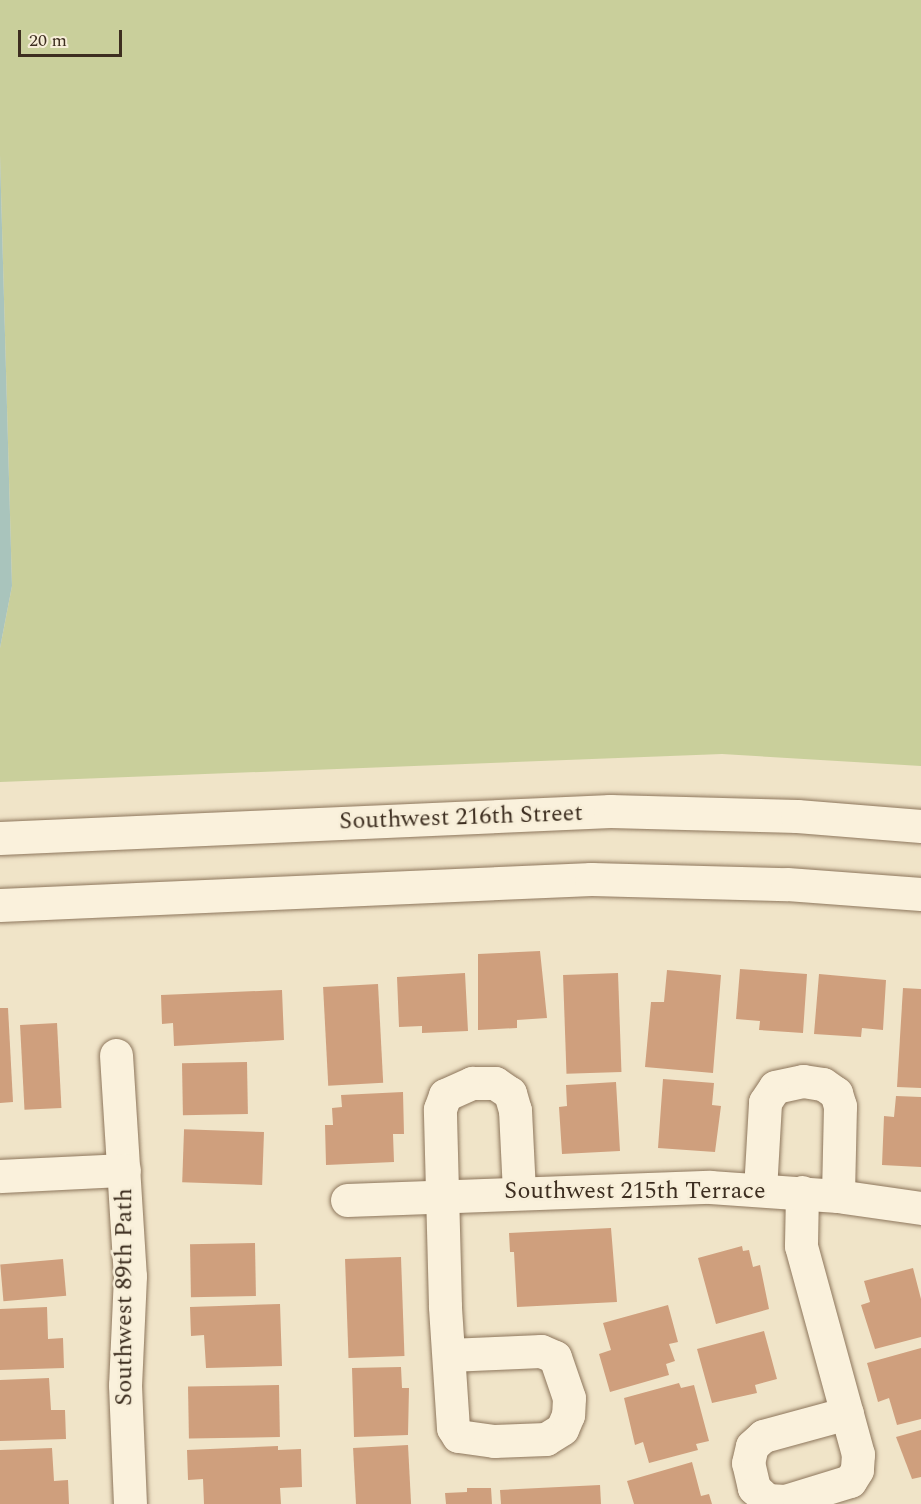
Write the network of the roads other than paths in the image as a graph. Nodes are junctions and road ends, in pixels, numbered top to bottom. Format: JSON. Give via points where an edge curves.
{"nodes":[{"id":1,"x":921,"y":826,"type":"edge"},
{"id":2,"x":0,"y":838,"type":"edge"},
{"id":3,"x":921,"y":894,"type":"edge"},
{"id":4,"x":0,"y":905,"type":"edge"},
{"id":5,"x":116,"y":1055,"type":"dead end"},
{"id":6,"x":124,"y":1170,"type":"junction"},
{"id":7,"x":0,"y":1176,"type":"edge"},
{"id":8,"x":760,"y":1190,"type":"junction"},
{"id":9,"x":519,"y":1192,"type":"junction"},
{"id":10,"x":802,"y":1192,"type":"junction"},
{"id":11,"x":444,"y":1196,"type":"junction"},
{"id":12,"x":838,"y":1196,"type":"junction"},
{"id":13,"x":347,"y":1200,"type":"dead end"},
{"id":14,"x":921,"y":1208,"type":"edge"},
{"id":15,"x":449,"y":1355,"type":"dead end"},
{"id":16,"x":847,"y":1413,"type":"dead end"},
{"id":17,"x":130,"y":1504,"type":"edge"}],
"edges":[{"from":1,"to":2,"type":"street","name":"Southwest 216th Street","via":[[797,816],[610,811]]},
{"from":3,"to":4,"type":"street","via":[[787,884],[591,879]]},
{"from":5,"to":6,"type":"street","name":"Southwest 89th Path"},
{"from":6,"to":7,"type":"street"},
{"from":6,"to":17,"type":"street","name":"Southwest 89th Path","via":[[130,1276],[125,1385]]},
{"from":8,"to":9,"type":"street","name":"Southwest 215th Terrace","via":[[644,1187]]},
{"from":8,"to":10,"type":"street","name":"Southwest 215th Terrace"},
{"from":8,"to":12,"type":"street","via":[[765,1102],[775,1088],[803,1081],[823,1084],[836,1093],[840,1106]]},
{"from":9,"to":11,"type":"street","name":"Southwest 215th Terrace"},
{"from":9,"to":11,"type":"street","via":[[515,1110],[510,1093],[495,1083],[472,1083],[445,1095],[440,1110]]},
{"from":10,"to":12,"type":"street","name":"Southwest 215th Terrace"},
{"from":10,"to":16,"type":"street","via":[[801,1246]]},
{"from":11,"to":13,"type":"street","name":"Southwest 215th Terrace"},
{"from":11,"to":15,"type":"street"},
{"from":12,"to":14,"type":"street","name":"Southwest 215th Terrace"}]}
